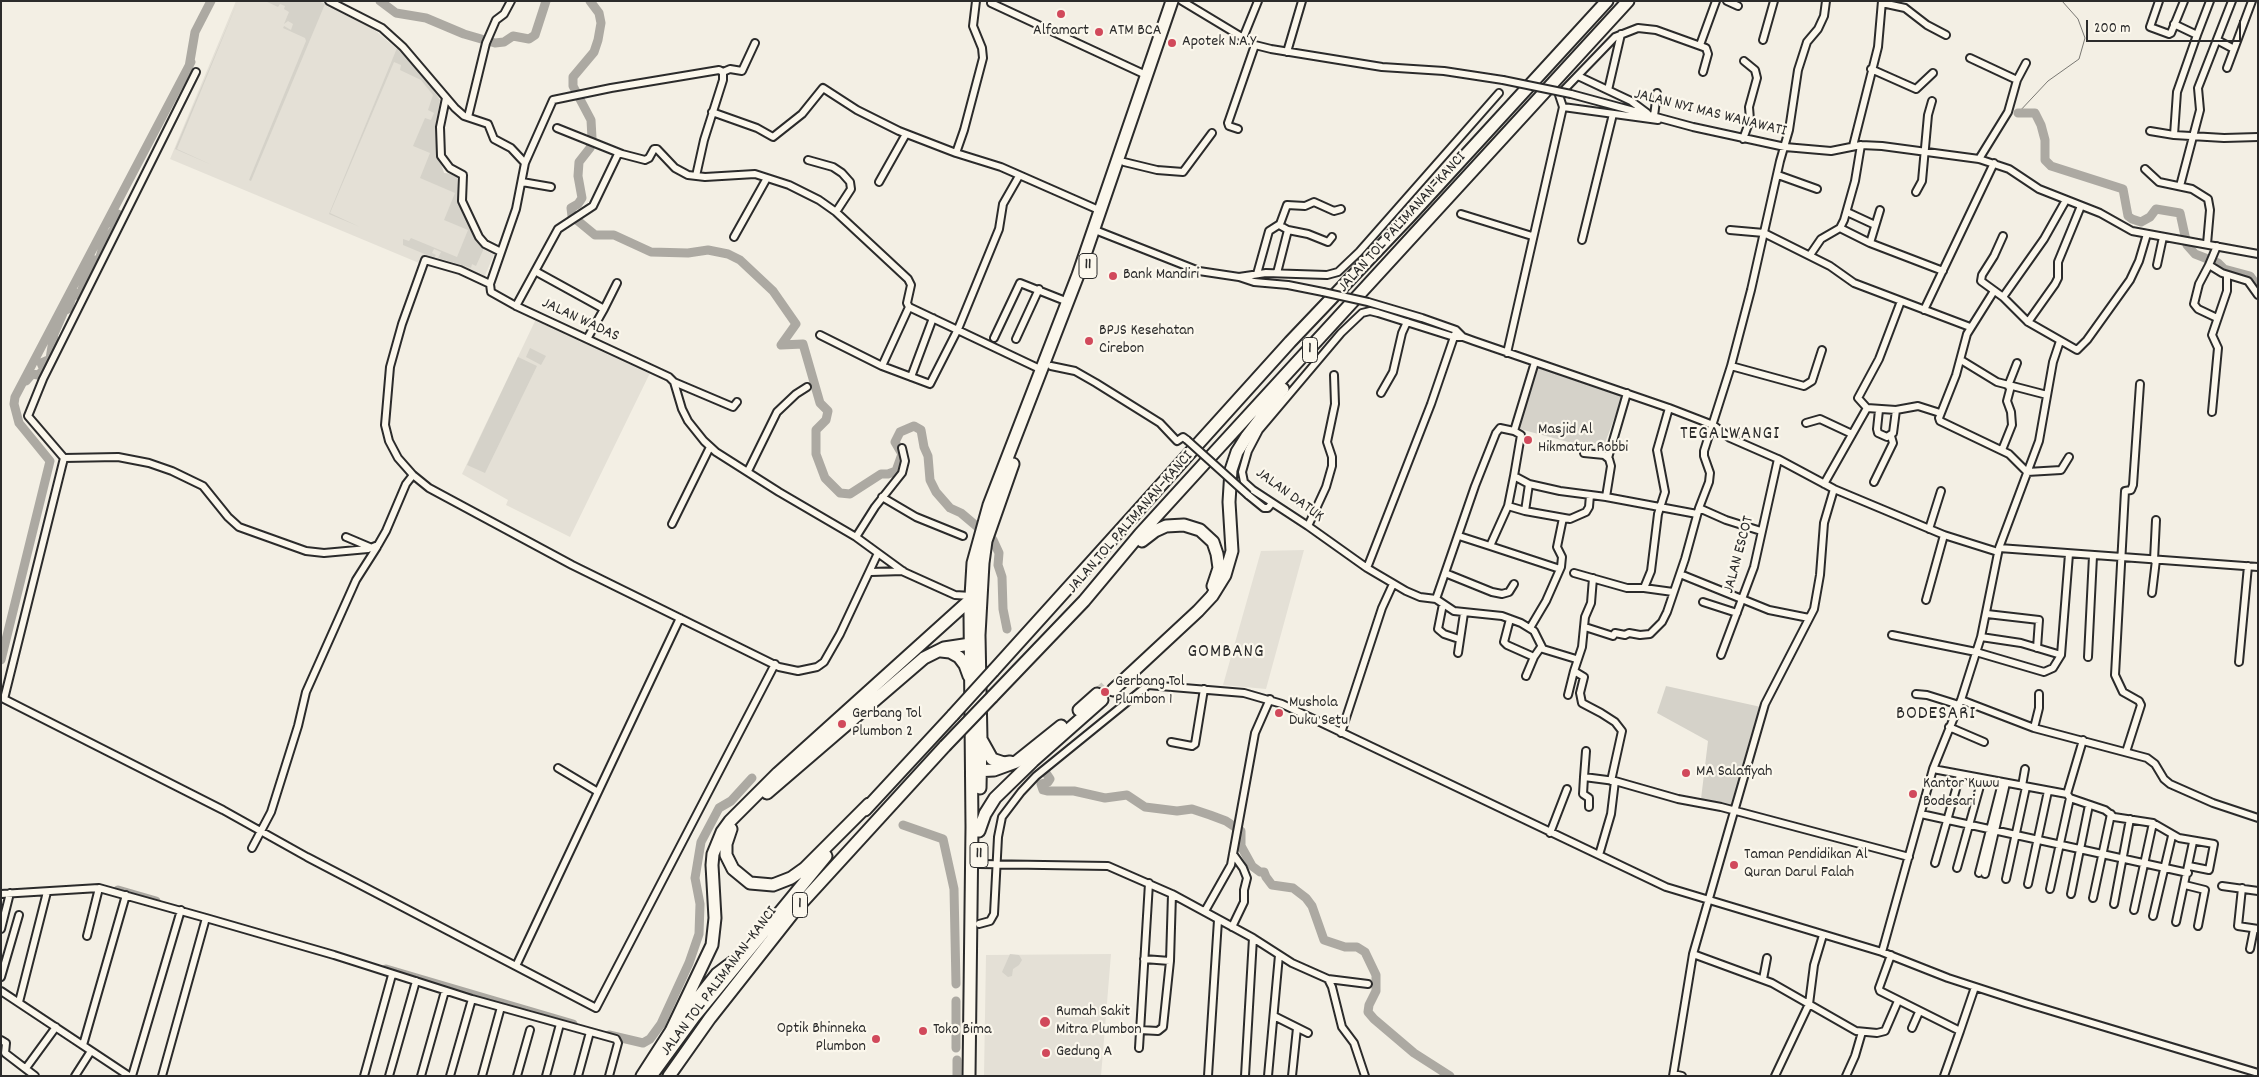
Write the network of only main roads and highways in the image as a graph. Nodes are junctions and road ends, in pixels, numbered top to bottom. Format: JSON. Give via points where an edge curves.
{"nodes":[{"id":1,"x":1172,"y":1,"type":"edge"},
{"id":2,"x":1181,"y":1,"type":"edge"},
{"id":3,"x":1607,"y":1,"type":"edge"},
{"id":4,"x":1628,"y":1,"type":"edge"},
{"id":5,"x":1098,"y":231,"type":"junction"},
{"id":6,"x":1338,"y":319,"type":"junction"},
{"id":7,"x":974,"y":597,"type":"junction"},
{"id":8,"x":1084,"y":601,"type":"junction"},
{"id":9,"x":975,"y":640,"type":"junction"},
{"id":10,"x":937,"y":650,"type":"junction"},
{"id":11,"x":908,"y":656,"type":"junction"},
{"id":12,"x":972,"y":685,"type":"junction"},
{"id":13,"x":981,"y":740,"type":"junction"},
{"id":14,"x":1033,"y":761,"type":"junction"},
{"id":15,"x":1016,"y":762,"type":"junction"},
{"id":16,"x":976,"y":775,"type":"junction"},
{"id":17,"x":869,"y":804,"type":"junction"},
{"id":18,"x":979,"y":831,"type":"junction"},
{"id":19,"x":749,"y":951,"type":"junction"},
{"id":20,"x":671,"y":1030,"type":"junction"},
{"id":21,"x":642,"y":1076,"type":"edge"},
{"id":22,"x":651,"y":1076,"type":"edge"},
{"id":23,"x":669,"y":1076,"type":"edge"},
{"id":24,"x":969,"y":1076,"type":"edge"},
{"id":25,"x":976,"y":1076,"type":"edge"}],
"edges":[{"from":1,"to":5,"type":"highway","number":"11","via":[[1101,212]]},
{"from":2,"to":5,"type":"highway","number":"11"},
{"from":3,"to":17,"type":"highway","name":"JALAN TOL PALIMANAN–KANCI","number":"1","bridge":true,"via":[[1290,342]]},
{"from":4,"to":6,"type":"highway","name":"JALAN TOL PALIMANAN–KANCI","number":"1"},
{"from":5,"to":7,"type":"highway","number":"11","via":[[1017,453],[987,525]]},
{"from":6,"to":8,"type":"highway","name":"JALAN TOL PALIMANAN–KANCI","number":"1","via":[[1140,534]]},
{"from":6,"to":8,"type":"highway","via":[[1237,452],[1229,487],[1232,551],[1220,585],[1198,611],[1111,687],[1210,590],[1219,568],[1215,548],[1207,535],[1192,527],[1174,525],[1147,536]]},
{"from":7,"to":9,"type":"highway","number":"11"},
{"from":7,"to":11,"type":"highway"},
{"from":8,"to":23,"type":"highway","name":"JALAN TOL PALIMANAN–KANCI","number":"1","bridge":true,"via":[[796,909]]},
{"from":9,"to":10,"type":"highway"},
{"from":9,"to":11,"type":"highway","via":[[940,641]]},
{"from":9,"to":12,"type":"highway","number":"11"},
{"from":9,"to":13,"type":"highway","number":"11"},
{"from":10,"to":12,"type":"highway","via":[[959,657]]},
{"from":10,"to":17,"type":"highway","via":[[911,667],[740,816],[727,836],[729,863],[750,883],[778,884],[805,868]]},
{"from":11,"to":20,"type":"highway","via":[[785,766],[722,832],[712,865],[715,918],[712,945]]},
{"from":12,"to":16,"type":"highway","number":"11"},
{"from":13,"to":15,"type":"highway","via":[[992,759]]},
{"from":13,"to":16,"type":"highway","number":"11"},
{"from":14,"to":15,"type":"highway","via":[[1099,697]]},
{"from":14,"to":16,"type":"highway","via":[[996,777]]},
{"from":14,"to":18,"type":"highway","via":[[996,798]]},
{"from":15,"to":16,"type":"highway"},
{"from":16,"to":18,"type":"highway","number":"11"},
{"from":16,"to":24,"type":"highway","number":"11"},
{"from":17,"to":19,"type":"highway","name":"JALAN TOL PALIMANAN–KANCI","number":"1"},
{"from":18,"to":25,"type":"highway","number":"11"},
{"from":19,"to":20,"type":"highway","via":[[717,974]]},
{"from":19,"to":22,"type":"highway","name":"JALAN TOL PALIMANAN–KANCI","number":"1","via":[[694,1017]]},
{"from":20,"to":21,"type":"highway"}]}
